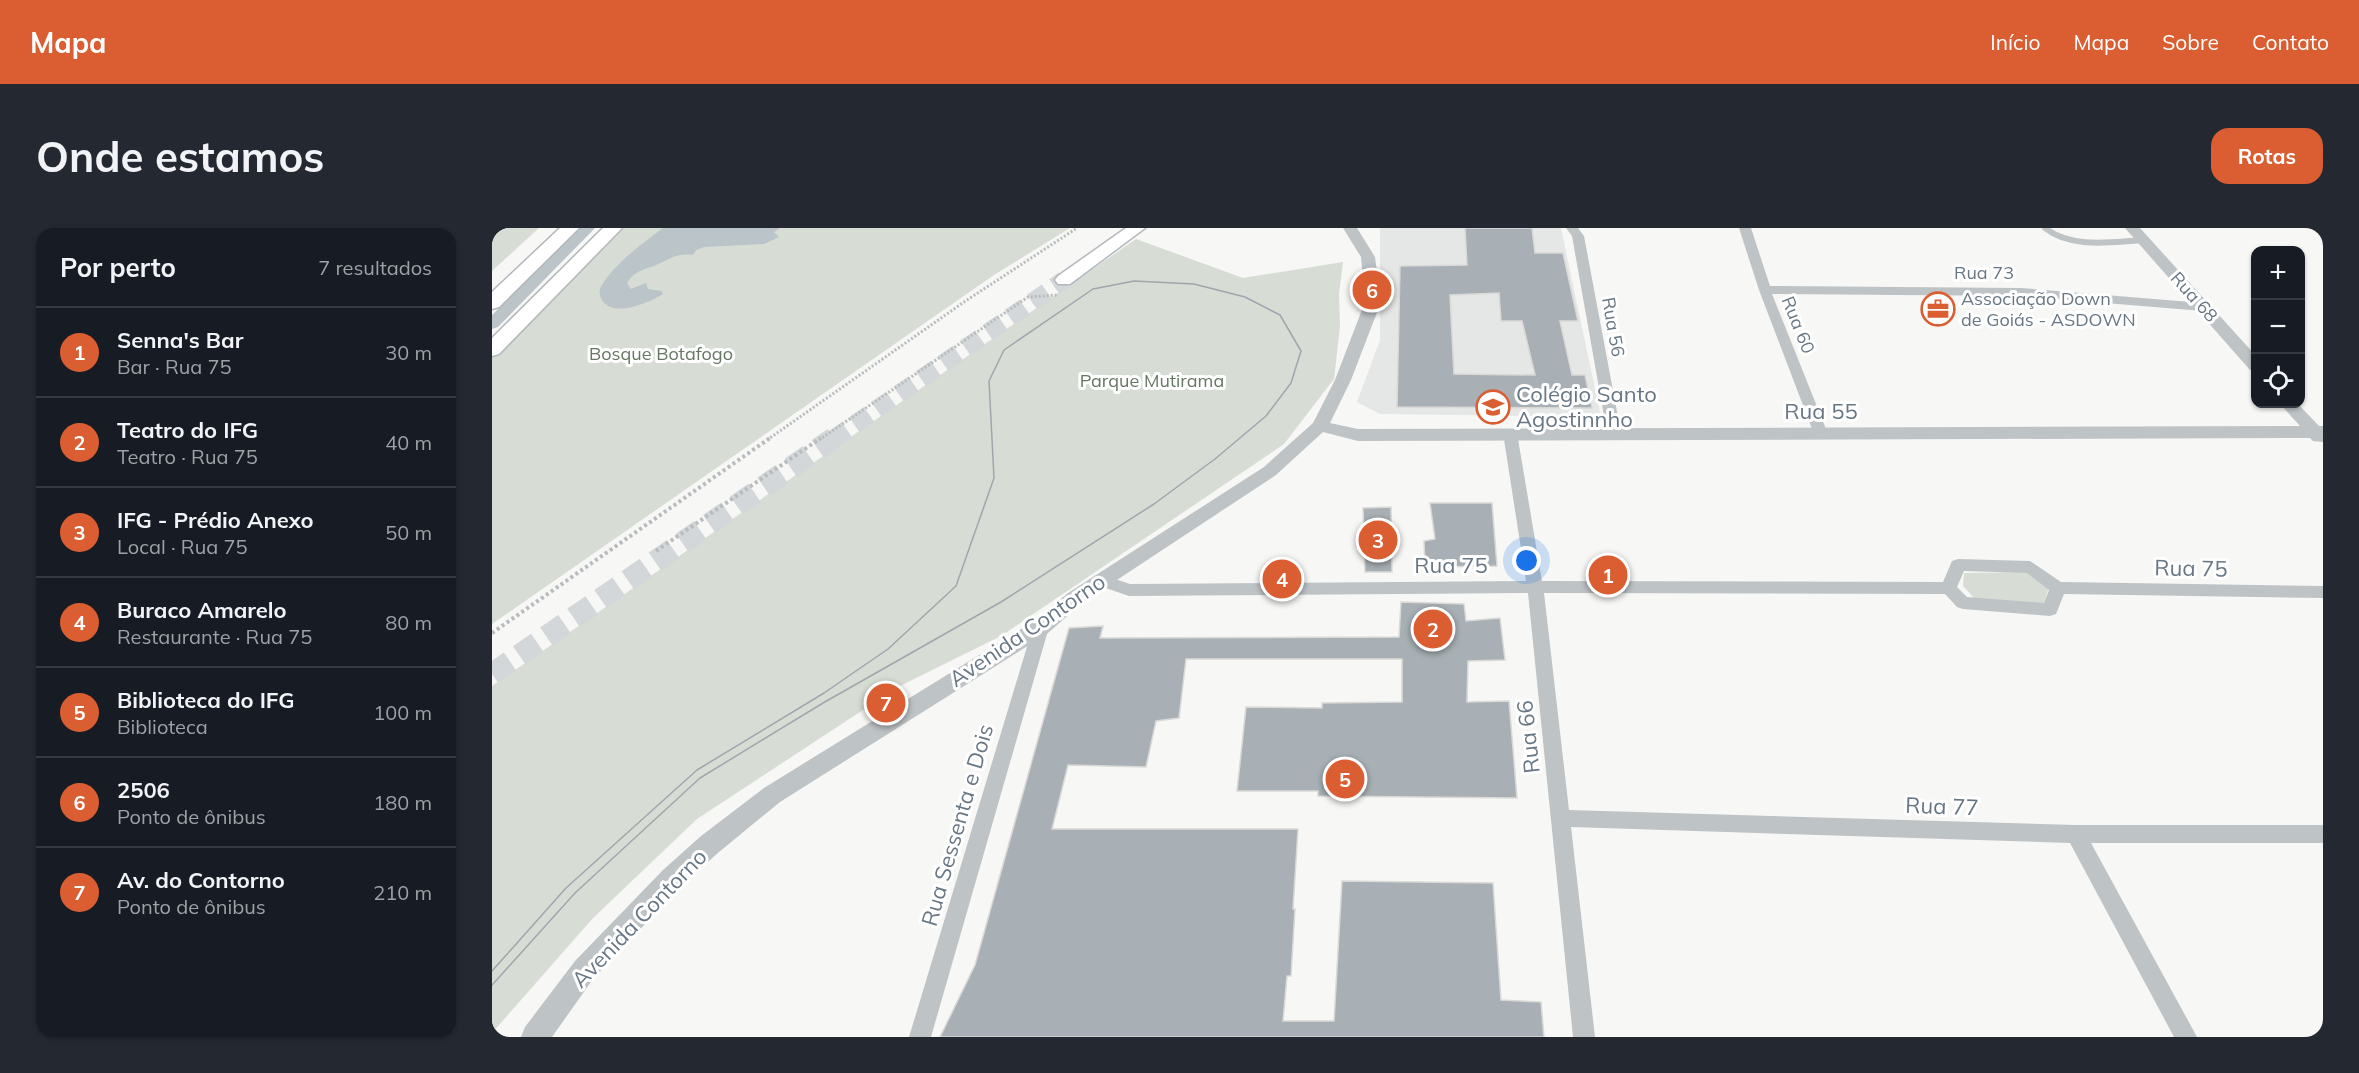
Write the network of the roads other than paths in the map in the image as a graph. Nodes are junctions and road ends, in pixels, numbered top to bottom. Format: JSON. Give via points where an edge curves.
{"nodes":[{"id":1,"x":570,"y":228,"type":"edge"},
{"id":2,"x":613,"y":228,"type":"edge"},
{"id":3,"x":1119,"y":228,"type":"edge"},
{"id":4,"x":1137,"y":228,"type":"edge"},
{"id":5,"x":1350,"y":228,"type":"edge"},
{"id":6,"x":1572,"y":228,"type":"edge"},
{"id":7,"x":1745,"y":228,"type":"edge"},
{"id":8,"x":2045,"y":228,"type":"edge"},
{"id":9,"x":2132,"y":228,"type":"edge"},
{"id":10,"x":2143,"y":240,"type":"junction"},
{"id":11,"x":1765,"y":290,"type":"junction"},
{"id":12,"x":492,"y":303,"type":"edge"},
{"id":13,"x":2203,"y":307,"type":"junction"},
{"id":14,"x":492,"y":350,"type":"edge"},
{"id":15,"x":2251,"y":360,"type":"edge"},
{"id":16,"x":2293,"y":408,"type":"edge"},
{"id":17,"x":1320,"y":426,"type":"junction"},
{"id":18,"x":1510,"y":433,"type":"junction"},
{"id":19,"x":1614,"y":433,"type":"junction"},
{"id":20,"x":1821,"y":434,"type":"junction"},
{"id":21,"x":2320,"y":435,"type":"edge"},
{"id":22,"x":1100,"y":580,"type":"junction"},
{"id":23,"x":1535,"y":587,"type":"junction"},
{"id":24,"x":1949,"y":588,"type":"junction"},
{"id":25,"x":2058,"y":588,"type":"junction"},
{"id":26,"x":2323,"y":592,"type":"edge"},
{"id":27,"x":1041,"y":627,"type":"junction"},
{"id":28,"x":1561,"y":818,"type":"junction"},
{"id":29,"x":2076,"y":834,"type":"junction"},
{"id":30,"x":2323,"y":834,"type":"edge"},
{"id":31,"x":535,"y":1037,"type":"edge"},
{"id":32,"x":920,"y":1037,"type":"edge"},
{"id":33,"x":1584,"y":1037,"type":"edge"},
{"id":34,"x":2186,"y":1037,"type":"edge"}],
"edges":[{"from":1,"to":12,"type":"main road"},
{"from":2,"to":14,"type":"main road"},
{"from":3,"to":4,"type":"main road","via":[[1061,281]]},
{"from":5,"to":17,"type":"street","name":"Avenida Contorno","via":[[1368,257],[1374,302]]},
{"from":6,"to":19,"type":"street","name":"Rua 56","via":[[1578,236]]},
{"from":7,"to":11,"type":"street","name":"Rua 60"},
{"from":8,"to":10,"type":"lane","via":[[2050,235],[2067,240]]},
{"from":9,"to":10,"type":"street","name":"Rua 68"},
{"from":10,"to":13,"type":"street","name":"Rua 68"},
{"from":11,"to":13,"type":"street","name":"Rua 73","via":[[2021,292]]},
{"from":11,"to":20,"type":"street","name":"Rua 60"},
{"from":13,"to":15,"type":"street","name":"Rua 68"},
{"from":16,"to":21,"type":"street"},
{"from":17,"to":18,"type":"street","name":"Rua 55","via":[[1358,435]]},
{"from":17,"to":22,"type":"street","name":"Avenida Contorno","via":[[1270,471]]},
{"from":18,"to":19,"type":"street","name":"Rua 55"},
{"from":18,"to":23,"type":"street","name":"Rua 66"},
{"from":19,"to":20,"type":"street","name":"Rua 55"},
{"from":20,"to":21,"type":"street","name":"Rua 55"},
{"from":22,"to":23,"type":"street","name":"Rua 75","via":[[1129,590]]},
{"from":22,"to":27,"type":"street","name":"Avenida Contorno"},
{"from":23,"to":24,"type":"street","name":"Rua 75"},
{"from":23,"to":28,"type":"street","name":"Rua 66"},
{"from":24,"to":25,"type":"street","via":[[1963,603],[2050,610]]},
{"from":24,"to":25,"type":"street","via":[[1958,565],[2030,567]]},
{"from":25,"to":26,"type":"street","name":"Rua 75"},
{"from":27,"to":31,"type":"street","name":"Avenida Contorno","via":[[772,795],[710,844],[584,970]]},
{"from":27,"to":32,"type":"street","name":"Rua Sessenta e Dois"},
{"from":28,"to":29,"type":"street","name":"Rua 77"},
{"from":28,"to":33,"type":"street","name":"Rua 66"},
{"from":29,"to":30,"type":"street","name":"Rua 77"},
{"from":29,"to":34,"type":"street"}]}
